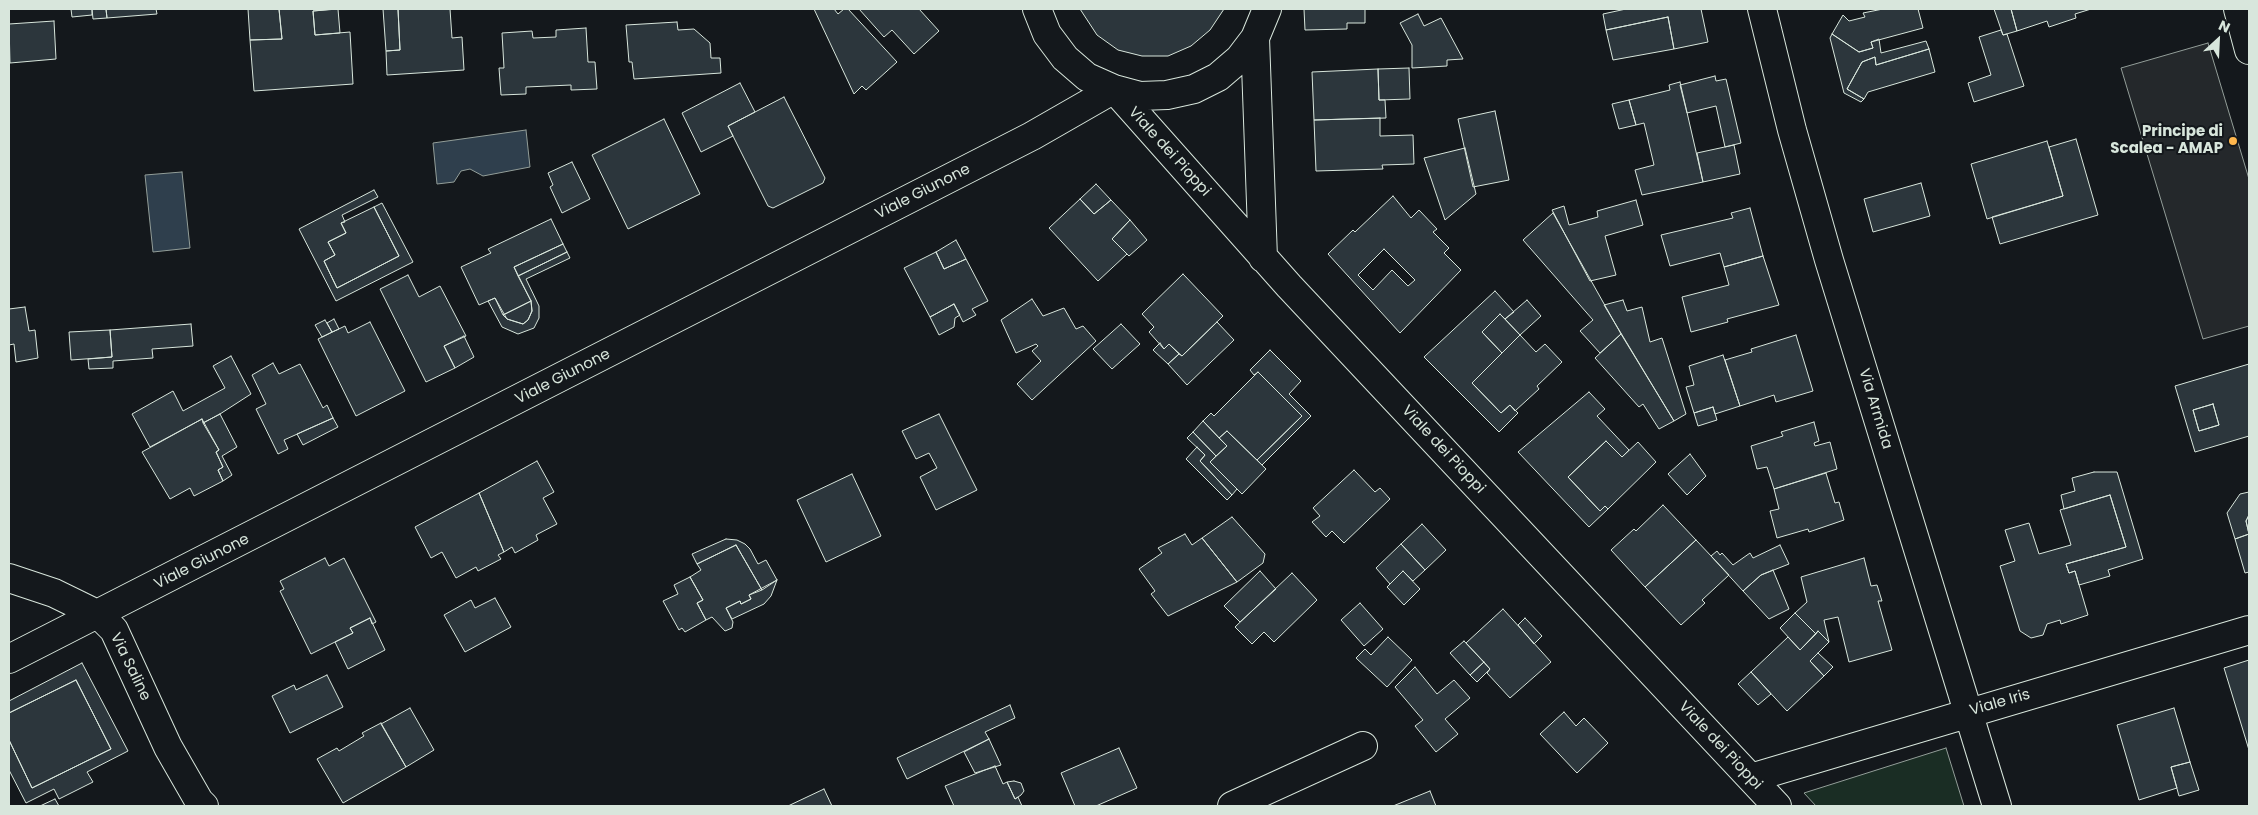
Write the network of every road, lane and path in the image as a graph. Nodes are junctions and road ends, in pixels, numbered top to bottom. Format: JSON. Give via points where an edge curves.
{"nodes":[{"id":1,"x":1037,"y":9,"type":"edge"},
{"id":2,"x":1267,"y":9,"type":"edge"},
{"id":3,"x":1762,"y":9,"type":"edge"},
{"id":4,"x":2238,"y":9,"type":"edge"},
{"id":5,"x":1255,"y":38,"type":"junction"},
{"id":6,"x":2249,"y":50,"type":"edge"},
{"id":7,"x":1114,"y":90,"type":"junction"},
{"id":8,"x":1263,"y":258,"type":"junction"},
{"id":9,"x":9,"y":578,"type":"edge"},
{"id":10,"x":98,"y":615,"type":"junction"},
{"id":11,"x":2249,"y":630,"type":"edge"},
{"id":12,"x":9,"y":659,"type":"edge"},
{"id":13,"x":1968,"y":712,"type":"junction"},
{"id":14,"x":1363,"y":746,"type":"dead end"},
{"id":15,"x":1751,"y":778,"type":"junction"},
{"id":16,"x":204,"y":806,"type":"edge"},
{"id":17,"x":1232,"y":806,"type":"edge"},
{"id":18,"x":1777,"y":806,"type":"edge"},
{"id":19,"x":1997,"y":806,"type":"edge"}],
"edges":[{"from":1,"to":7,"type":"street","via":[[1047,34],[1065,58],[1087,77]]},
{"from":2,"to":5,"type":"street"},
{"from":3,"to":13,"type":"street","name":"Via Armida","via":[[1827,251]]},
{"from":4,"to":6,"type":"street"},
{"from":5,"to":7,"type":"street","via":[[1218,77],[1194,89],[1140,96]]},
{"from":5,"to":8,"type":"street"},
{"from":7,"to":8,"type":"street","name":"Viale dei Pioppi"},
{"from":7,"to":10,"type":"street","name":"Viale Giunone","via":[[1032,136]]},
{"from":8,"to":15,"type":"street","name":"Viale dei Pioppi"},
{"from":9,"to":10,"type":"street","name":"Via Saline","via":[[54,593]]},
{"from":10,"to":12,"type":"street","name":"Viale Giunone"},
{"from":10,"to":16,"type":"street","name":"Via Saline","via":[[114,630],[168,747]]},
{"from":11,"to":13,"type":"street","name":"Viale Iris"},
{"from":13,"to":15,"type":"street","name":"Viale Iris"},
{"from":13,"to":19,"type":"street","name":"Via Armida"},
{"from":14,"to":17,"type":"street"},
{"from":15,"to":18,"type":"street","name":"Viale dei Pioppi"}]}
